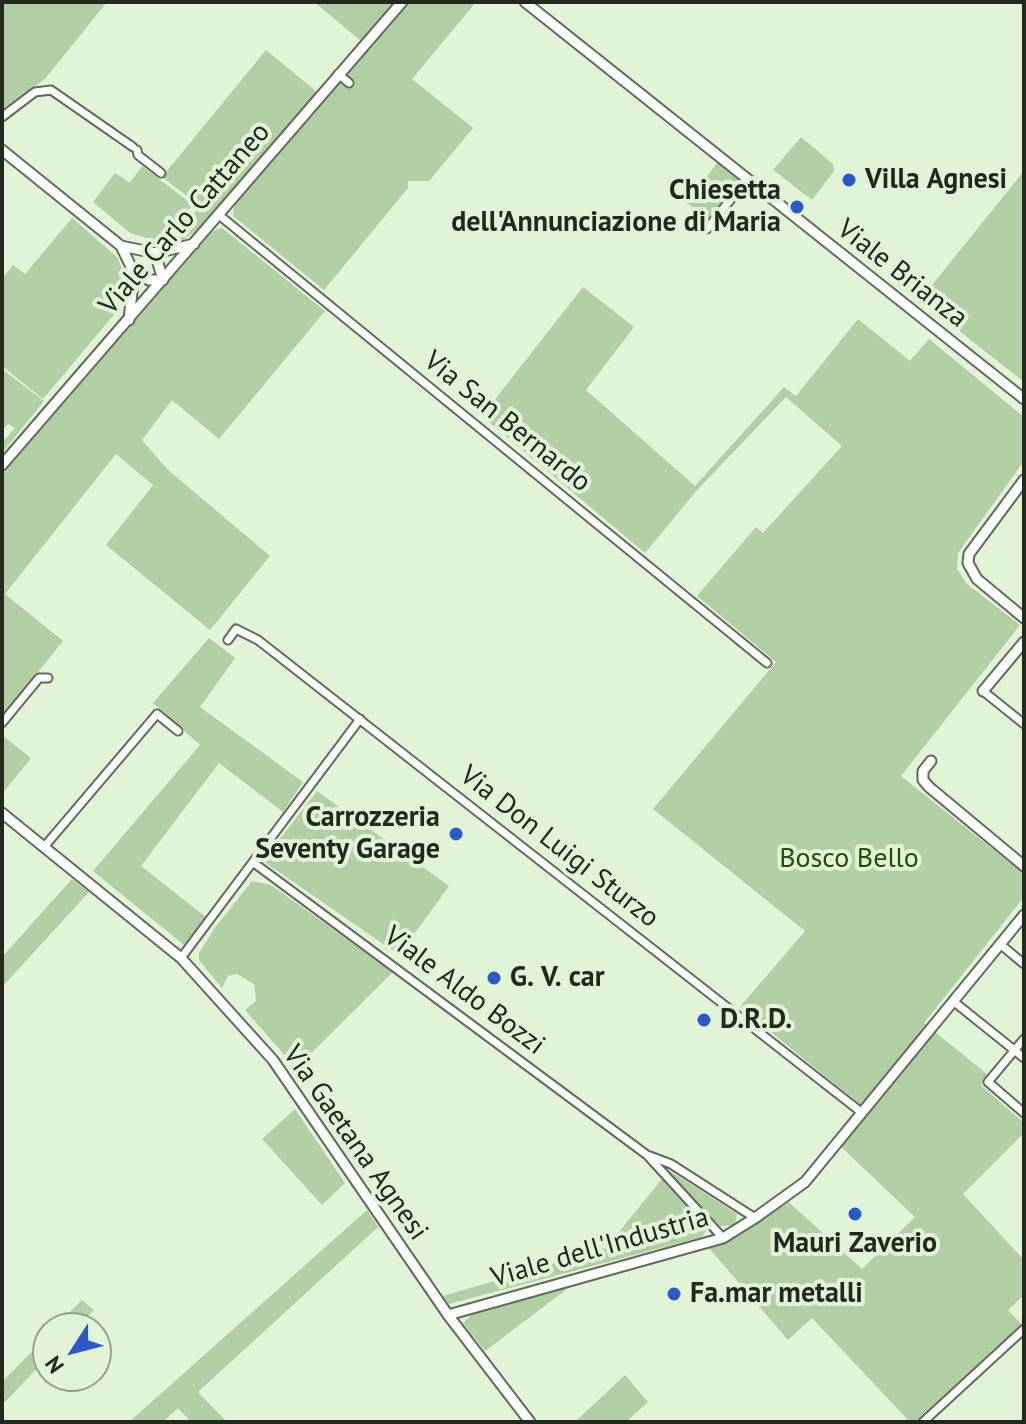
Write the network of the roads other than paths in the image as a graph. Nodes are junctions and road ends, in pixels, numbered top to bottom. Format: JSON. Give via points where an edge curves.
{"nodes":[{"id":1,"x":402,"y":2,"type":"edge"},
{"id":2,"x":525,"y":2,"type":"edge"},
{"id":3,"x":338,"y":74,"type":"junction"},
{"id":4,"x":349,"y":83,"type":"dead end"},
{"id":5,"x":2,"y":117,"type":"edge"},
{"id":6,"x":2,"y":150,"type":"edge"},
{"id":7,"x":161,"y":173,"type":"dead end"},
{"id":8,"x":750,"y":181,"type":"junction"},
{"id":9,"x":219,"y":215,"type":"junction"},
{"id":10,"x":707,"y":229,"type":"dead end"},
{"id":11,"x":194,"y":244,"type":"junction"},
{"id":12,"x":121,"y":246,"type":"junction"},
{"id":13,"x":155,"y":253,"type":"junction"},
{"id":14,"x":134,"y":273,"type":"junction"},
{"id":15,"x":163,"y":280,"type":"junction"},
{"id":16,"x":129,"y":320,"type":"junction"},
{"id":17,"x":1024,"y":399,"type":"edge"},
{"id":18,"x":2,"y":465,"type":"edge"},
{"id":19,"x":1024,"y":480,"type":"edge"},
{"id":20,"x":1024,"y":618,"type":"edge"},
{"id":21,"x":228,"y":640,"type":"dead end"},
{"id":22,"x":1024,"y":642,"type":"edge"},
{"id":23,"x":767,"y":663,"type":"dead end"},
{"id":24,"x":48,"y":678,"type":"dead end"},
{"id":25,"x":983,"y":691,"type":"joint"},
{"id":26,"x":360,"y":719,"type":"junction"},
{"id":27,"x":2,"y":723,"type":"edge"},
{"id":28,"x":1024,"y":724,"type":"edge"},
{"id":29,"x":178,"y":731,"type":"dead end"},
{"id":30,"x":931,"y":761,"type":"dead end"},
{"id":31,"x":2,"y":813,"type":"edge"},
{"id":32,"x":44,"y":847,"type":"junction"},
{"id":33,"x":254,"y":863,"type":"junction"},
{"id":34,"x":1024,"y":866,"type":"edge"},
{"id":35,"x":1024,"y":915,"type":"edge"},
{"id":36,"x":1000,"y":944,"type":"junction"},
{"id":37,"x":181,"y":958,"type":"junction"},
{"id":38,"x":1024,"y":964,"type":"edge"},
{"id":39,"x":953,"y":1001,"type":"junction"},
{"id":40,"x":1024,"y":1039,"type":"edge"},
{"id":41,"x":1015,"y":1050,"type":"junction"},
{"id":42,"x":1024,"y":1058,"type":"edge"},
{"id":43,"x":861,"y":1112,"type":"junction"},
{"id":44,"x":1024,"y":1113,"type":"edge"},
{"id":45,"x":647,"y":1155,"type":"junction"},
{"id":46,"x":755,"y":1218,"type":"junction"},
{"id":47,"x":723,"y":1238,"type":"junction"},
{"id":48,"x":448,"y":1315,"type":"junction"},
{"id":49,"x":1024,"y":1329,"type":"edge"},
{"id":50,"x":530,"y":1422,"type":"edge"},
{"id":51,"x":923,"y":1422,"type":"edge"}],
"edges":[{"from":1,"to":3,"type":"street","name":"Viale Carlo Cattaneo"},
{"from":2,"to":8,"type":"street"},
{"from":3,"to":4,"type":"street"},
{"from":3,"to":9,"type":"street","name":"Viale Carlo Cattaneo"},
{"from":5,"to":7,"type":"street","via":[[35,92],[51,90]]},
{"from":6,"to":12,"type":"street"},
{"from":8,"to":10,"type":"street"},
{"from":8,"to":17,"type":"street","name":"Viale Brianza"},
{"from":9,"to":11,"type":"street","name":"Viale Carlo Cattaneo"},
{"from":9,"to":23,"type":"street","name":"Via San Bernardo"},
{"from":11,"to":13,"type":"street"},
{"from":11,"to":15,"type":"street","name":"Viale Carlo Cattaneo"},
{"from":12,"to":13,"type":"street"},
{"from":12,"to":14,"type":"street"},
{"from":13,"to":15,"type":"street"},
{"from":14,"to":15,"type":"street"},
{"from":14,"to":16,"type":"street"},
{"from":15,"to":16,"type":"street","name":"Viale Carlo Cattaneo"},
{"from":16,"to":18,"type":"street","name":"Viale Carlo Cattaneo"},
{"from":19,"to":20,"type":"street","via":[[969,554],[968,563],[977,579]]},
{"from":21,"to":26,"type":"street","name":"Via Don Luigi Sturzo","via":[[236,629],[258,640]]},
{"from":22,"to":25,"type":"street"},
{"from":24,"to":27,"type":"street","via":[[39,678]]},
{"from":25,"to":28,"type":"street"},
{"from":26,"to":33,"type":"street"},
{"from":26,"to":43,"type":"street","name":"Via Don Luigi Sturzo"},
{"from":29,"to":32,"type":"street","via":[[157,714]]},
{"from":30,"to":34,"type":"street","via":[[923,771],[929,787]]},
{"from":31,"to":32,"type":"street","name":"Via Gaetana Agnesi"},
{"from":32,"to":37,"type":"street","name":"Via Gaetana Agnesi"},
{"from":33,"to":37,"type":"street"},
{"from":33,"to":45,"type":"street","name":"Viale Aldo Bozzi"},
{"from":35,"to":36,"type":"street","name":"Viale dell'Industria"},
{"from":36,"to":38,"type":"street"},
{"from":36,"to":39,"type":"street","name":"Viale dell'Industria"},
{"from":37,"to":48,"type":"street","name":"Via Gaetana Agnesi","via":[[289,1078]]},
{"from":39,"to":41,"type":"street"},
{"from":39,"to":43,"type":"street","name":"Viale dell'Industria"},
{"from":40,"to":41,"type":"street"},
{"from":41,"to":42,"type":"street"},
{"from":41,"to":44,"type":"street","via":[[988,1082]]},
{"from":43,"to":46,"type":"street","name":"Viale dell'Industria","via":[[805,1182]]},
{"from":45,"to":46,"type":"street","name":"Viale Aldo Bozzi","via":[[671,1164]]},
{"from":45,"to":47,"type":"street","name":"Viale Aldo Bozzi"},
{"from":46,"to":47,"type":"street","name":"Viale dell'Industria"},
{"from":47,"to":48,"type":"street","name":"Viale dell'Industria"},
{"from":48,"to":50,"type":"street","name":"Via Gaetana Agnesi"},
{"from":49,"to":51,"type":"street"}]}
